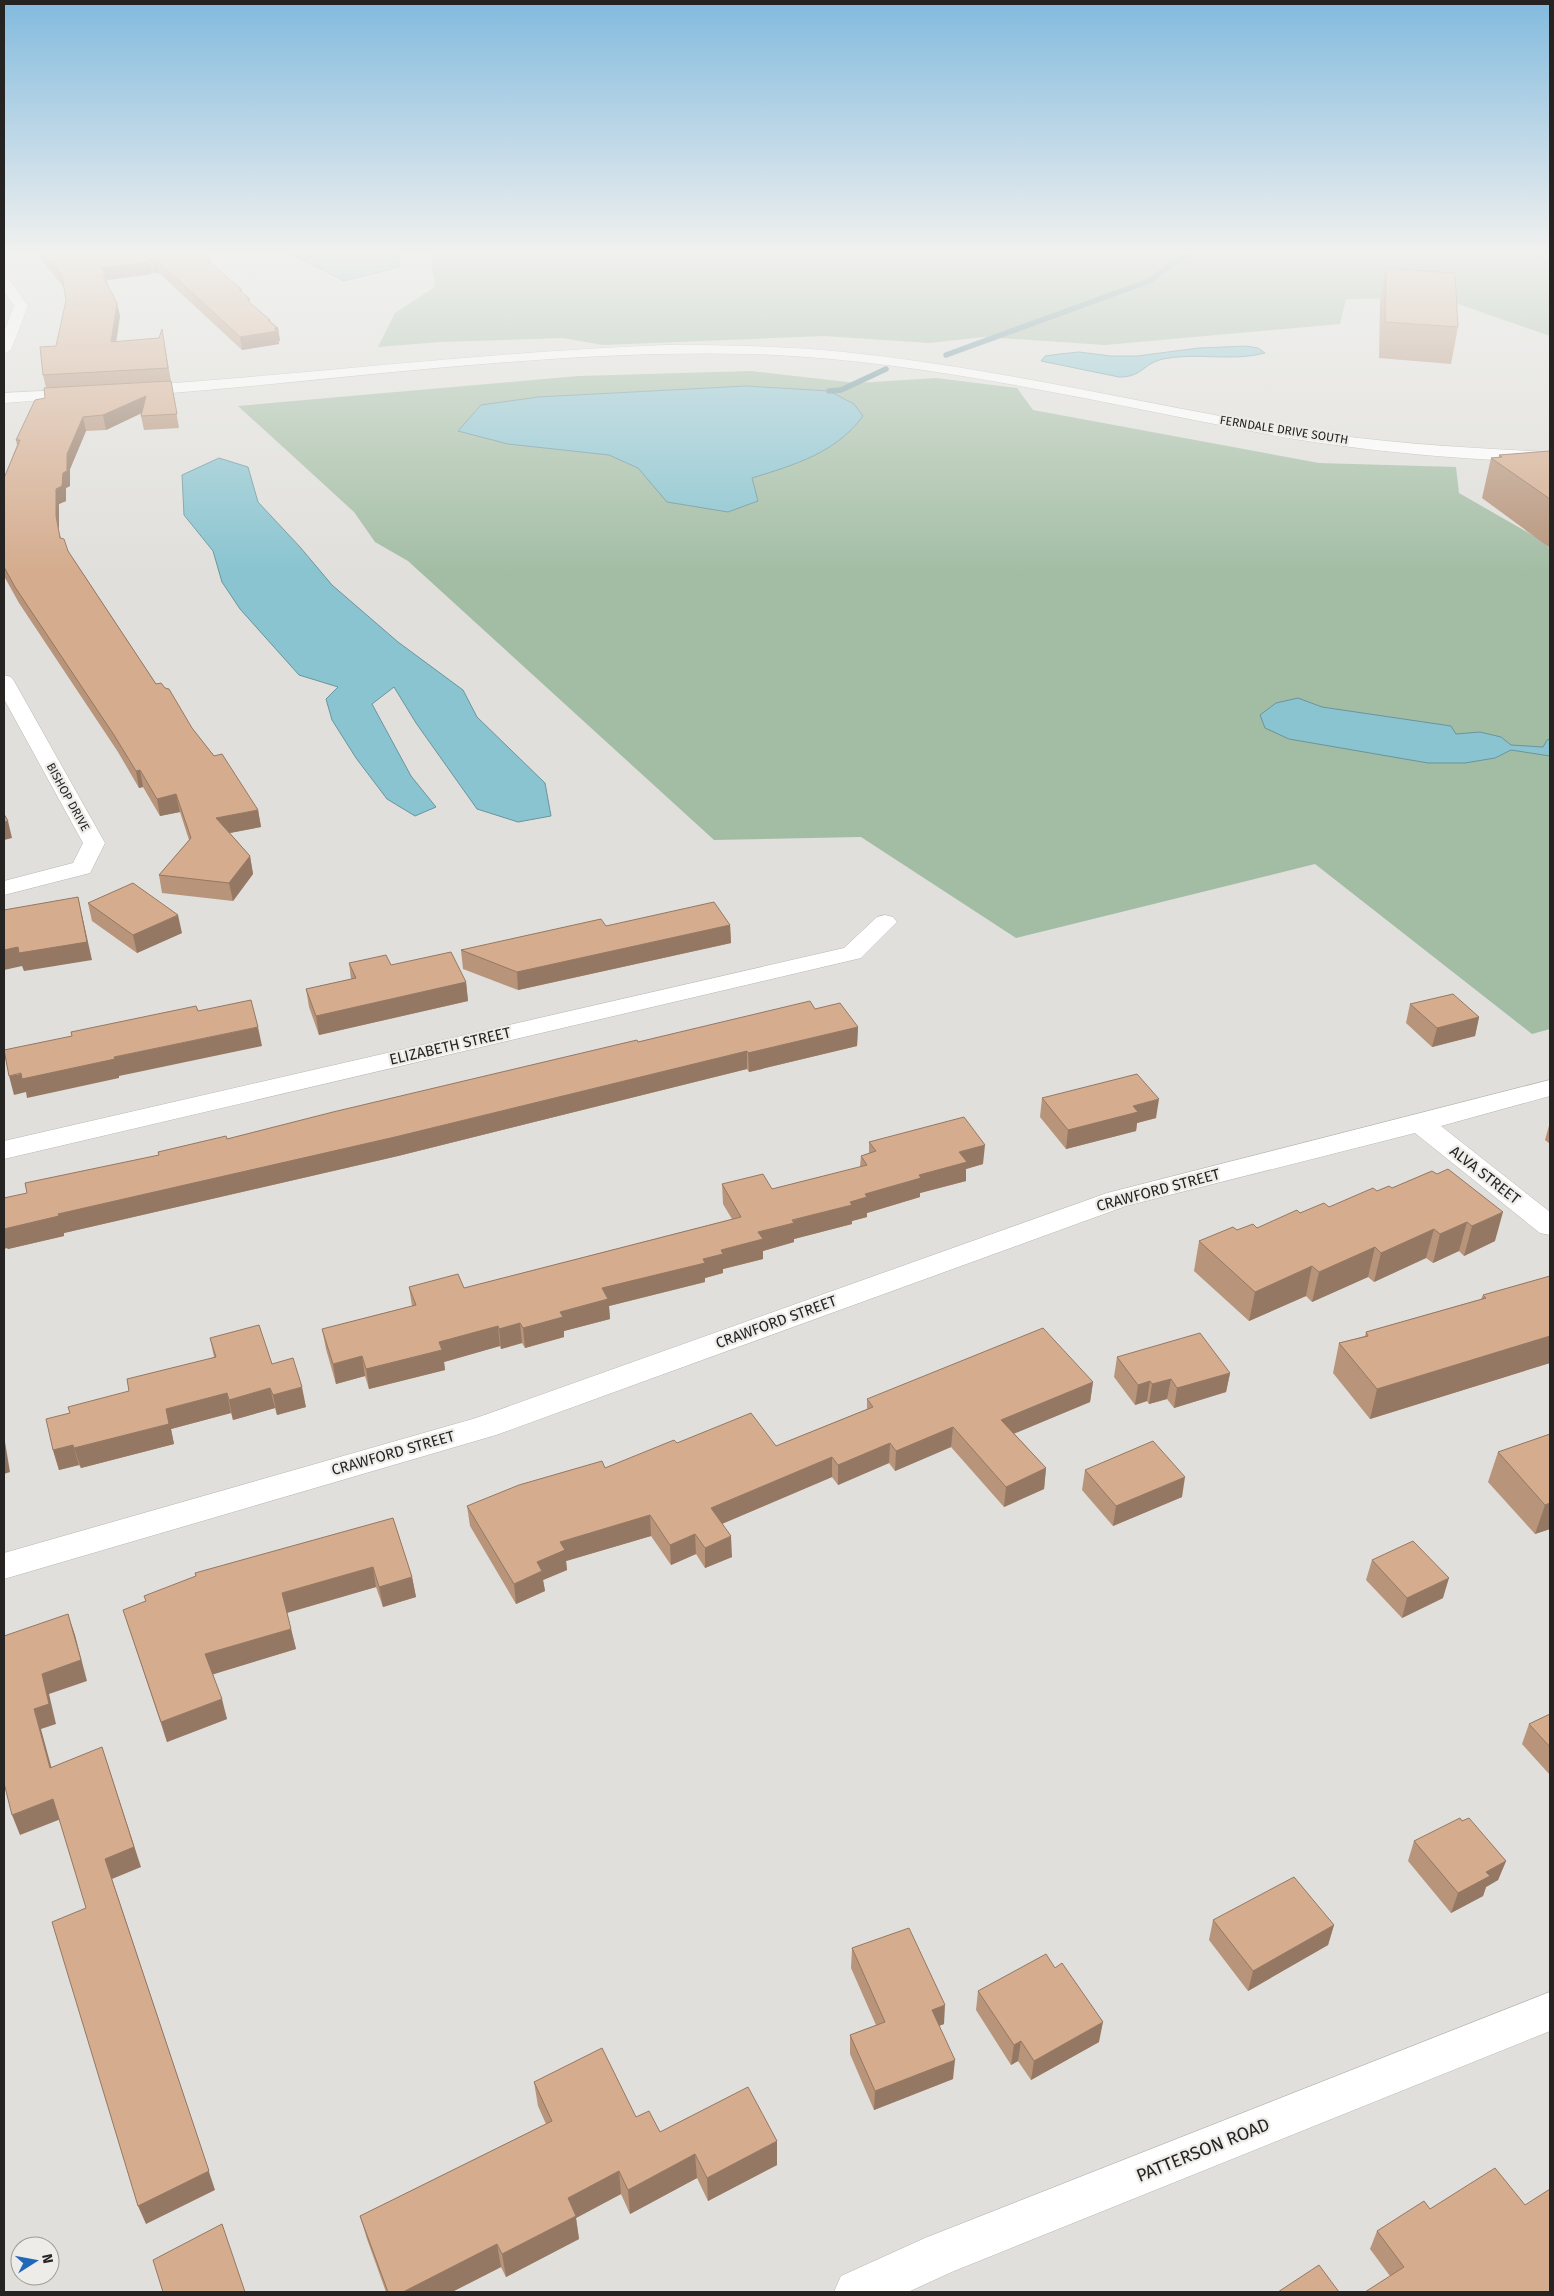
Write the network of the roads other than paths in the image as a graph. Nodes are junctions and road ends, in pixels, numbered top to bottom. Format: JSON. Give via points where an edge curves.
{"nodes":[{"id":1,"x":518,"y":357,"type":"edge"},
{"id":2,"x":849,"y":357,"type":"edge"},
{"id":3,"x":123,"y":391,"type":"edge"},
{"id":4,"x":95,"y":393,"type":"edge"},
{"id":5,"x":4,"y":398,"type":"edge"},
{"id":6,"x":1550,"y":457,"type":"edge"},
{"id":7,"x":5,"y":684,"type":"edge"},
{"id":8,"x":4,"y":888,"type":"edge"},
{"id":9,"x":885,"y":922,"type":"dead end"},
{"id":10,"x":1550,"y":1088,"type":"edge"},
{"id":11,"x":1420,"y":1123,"type":"junction"},
{"id":12,"x":4,"y":1150,"type":"edge"},
{"id":13,"x":1550,"y":1226,"type":"edge"},
{"id":14,"x":4,"y":1566,"type":"edge"},
{"id":15,"x":1550,"y":2011,"type":"edge"},
{"id":16,"x":857,"y":2292,"type":"edge"}],
"edges":[{"from":1,"to":3,"type":"street","name":"FERNDALE DRIVE SOUTH","via":[[244,384]]},
{"from":2,"to":6,"type":"street","name":"FERNDALE DRIVE SOUTH","via":[[953,371],[1314,437],[1488,455]]},
{"from":4,"to":5,"type":"street"},
{"from":7,"to":8,"type":"street","name":"BISHOP DRIVE","via":[[94,843],[82,868]]},
{"from":9,"to":12,"type":"street","name":"ELIZABETH STREET","via":[[852,953]]},
{"from":10,"to":11,"type":"street","name":"CRAWFORD STREET"},
{"from":11,"to":13,"type":"street","name":"ALVA STREET"},
{"from":11,"to":14,"type":"street","name":"CRAWFORD STREET","via":[[1117,1199],[485,1426]]},
{"from":15,"to":16,"type":"street","name":"PATTERSON ROAD","via":[[941,2254]]}]}
